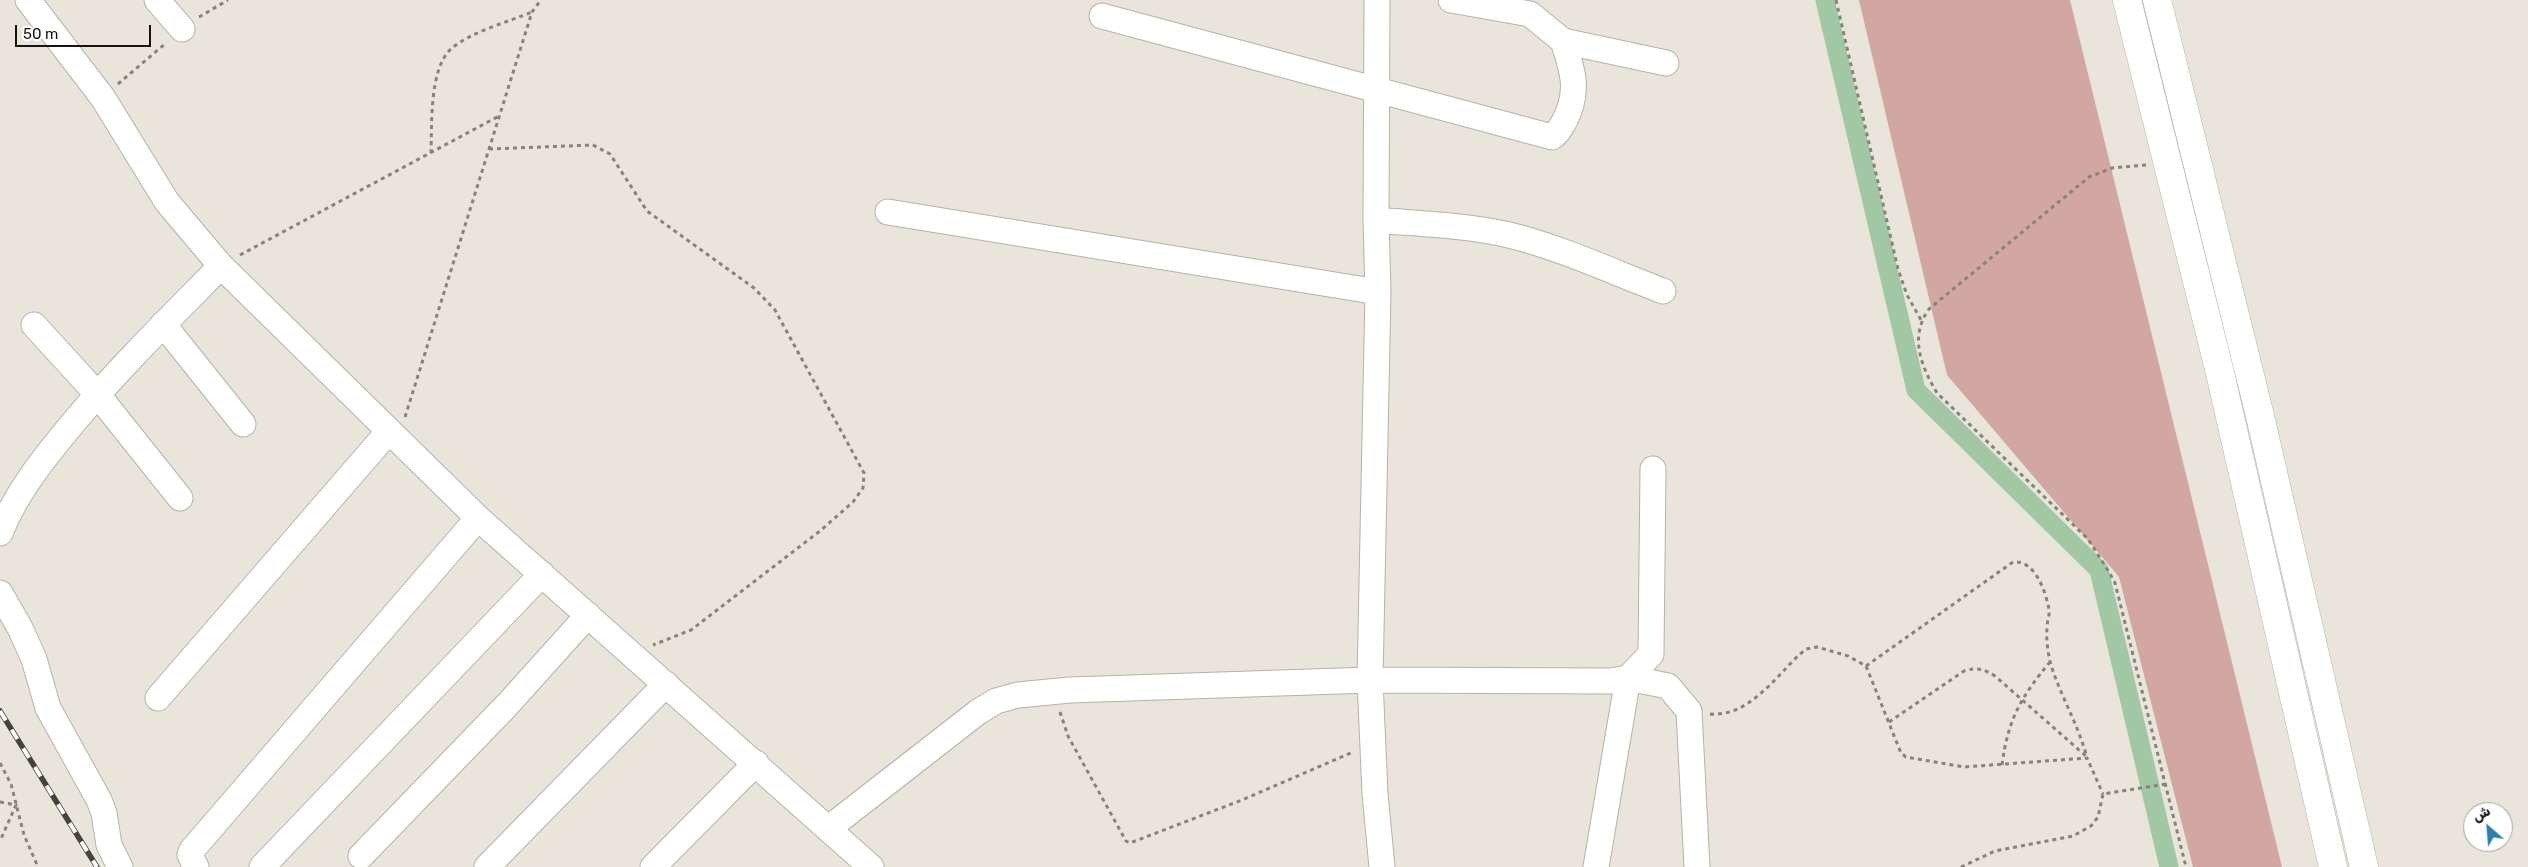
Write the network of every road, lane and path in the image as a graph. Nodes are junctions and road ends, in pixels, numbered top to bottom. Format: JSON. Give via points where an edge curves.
{"nodes":[{"id":1,"x":28,"y":0,"type":"edge"},
{"id":2,"x":157,"y":0,"type":"edge"},
{"id":3,"x":228,"y":0,"type":"edge"},
{"id":4,"x":541,"y":0,"type":"edge"},
{"id":5,"x":1377,"y":0,"type":"edge"},
{"id":6,"x":1451,"y":0,"type":"edge"},
{"id":7,"x":1836,"y":0,"type":"edge"},
{"id":8,"x":2127,"y":0,"type":"edge"},
{"id":9,"x":2157,"y":0,"type":"edge"},
{"id":10,"x":532,"y":12,"type":"junction"},
{"id":11,"x":1102,"y":16,"type":"dead end"},
{"id":12,"x":182,"y":29,"type":"junction"},
{"id":13,"x":1563,"y":41,"type":"junction"},
{"id":14,"x":1666,"y":63,"type":"dead end"},
{"id":15,"x":1378,"y":89,"type":"junction"},
{"id":16,"x":103,"y":98,"type":"junction"},
{"id":17,"x":500,"y":116,"type":"junction"},
{"id":18,"x":489,"y":149,"type":"junction"},
{"id":19,"x":431,"y":153,"type":"junction"},
{"id":20,"x":2167,"y":163,"type":"junction"},
{"id":21,"x":888,"y":212,"type":"dead end"},
{"id":22,"x":1376,"y":220,"type":"junction"},
{"id":23,"x":221,"y":266,"type":"junction"},
{"id":24,"x":1663,"y":291,"type":"dead end"},
{"id":25,"x":1378,"y":292,"type":"junction"},
{"id":26,"x":1921,"y":320,"type":"junction"},
{"id":27,"x":163,"y":324,"type":"junction"},
{"id":28,"x":34,"y":325,"type":"dead end"},
{"id":29,"x":97,"y":394,"type":"junction"},
{"id":30,"x":243,"y":424,"type":"dead end"},
{"id":31,"x":393,"y":436,"type":"junction"},
{"id":32,"x":1653,"y":469,"type":"dead end"},
{"id":33,"x":180,"y":498,"type":"dead end"},
{"id":34,"x":478,"y":518,"type":"junction"},
{"id":35,"x":0,"y":533,"type":"edge"},
{"id":36,"x":542,"y":574,"type":"junction"},
{"id":37,"x":0,"y":594,"type":"edge"},
{"id":38,"x":588,"y":615,"type":"junction"},
{"id":39,"x":628,"y":650,"type":"junction"},
{"id":40,"x":2050,"y":662,"type":"junction"},
{"id":41,"x":1866,"y":666,"type":"junction"},
{"id":42,"x":1628,"y":678,"type":"junction"},
{"id":43,"x":1370,"y":680,"type":"junction"},
{"id":44,"x":666,"y":684,"type":"junction"},
{"id":45,"x":1060,"y":691,"type":"junction"},
{"id":46,"x":158,"y":698,"type":"dead end"},
{"id":47,"x":2022,"y":700,"type":"junction"},
{"id":48,"x":1689,"y":711,"type":"junction"},
{"id":49,"x":1889,"y":722,"type":"junction"},
{"id":50,"x":1373,"y":743,"type":"junction"},
{"id":51,"x":2087,"y":758,"type":"junction"},
{"id":52,"x":0,"y":763,"type":"edge"},
{"id":53,"x":756,"y":763,"type":"junction"},
{"id":54,"x":2002,"y":765,"type":"junction"},
{"id":55,"x":2166,"y":784,"type":"junction"},
{"id":56,"x":2104,"y":794,"type":"junction"},
{"id":57,"x":0,"y":802,"type":"edge"},
{"id":58,"x":16,"y":805,"type":"junction"},
{"id":59,"x":829,"y":828,"type":"junction"},
{"id":60,"x":0,"y":841,"type":"edge"},
{"id":61,"x":361,"y":856,"type":"dead end"},
{"id":62,"x":38,"y":867,"type":"edge"},
{"id":63,"x":120,"y":867,"type":"edge"},
{"id":64,"x":196,"y":867,"type":"edge"},
{"id":65,"x":262,"y":867,"type":"edge"},
{"id":66,"x":487,"y":867,"type":"edge"},
{"id":67,"x":653,"y":867,"type":"edge"},
{"id":68,"x":871,"y":867,"type":"edge"},
{"id":69,"x":1382,"y":867,"type":"edge"},
{"id":70,"x":1596,"y":867,"type":"edge"},
{"id":71,"x":1698,"y":867,"type":"edge"},
{"id":72,"x":1961,"y":867,"type":"edge"},
{"id":73,"x":2186,"y":867,"type":"edge"},
{"id":74,"x":2333,"y":867,"type":"edge"},
{"id":75,"x":2364,"y":867,"type":"edge"}],
"edges":[{"from":1,"to":16,"type":"street"},
{"from":2,"to":12,"type":"street"},
{"from":3,"to":12,"type":"path"},
{"from":4,"to":10,"type":"path"},
{"from":5,"to":15,"type":"street"},
{"from":6,"to":13,"type":"street","via":[[1530,14]]},
{"from":7,"to":26,"type":"path","via":[[1898,269],[1907,296]]},
{"from":8,"to":20,"type":"highway"},
{"from":9,"to":75,"type":"highway","via":[[2260,416]]},
{"from":10,"to":17,"type":"path"},
{"from":10,"to":19,"type":"path","via":[[465,39],[450,50],[436,84]]},
{"from":11,"to":15,"type":"street"},
{"from":12,"to":16,"type":"path"},
{"from":13,"to":14,"type":"street"},
{"from":13,"to":15,"type":"street","via":[[1575,82],[1574,94],[1567,116],[1552,137]]},
{"from":15,"to":22,"type":"street"},
{"from":16,"to":23,"type":"street","via":[[167,202]]},
{"from":17,"to":18,"type":"path"},
{"from":17,"to":19,"type":"path"},
{"from":18,"to":31,"type":"path"},
{"from":18,"to":39,"type":"path","via":[[593,145],[610,154],[647,211],[754,288],[775,310],[864,473],[863,488],[853,502],[691,630],[661,643]]},
{"from":19,"to":23,"type":"path"},
{"from":20,"to":26,"type":"path","via":[[2112,168],[2089,177],[1939,301]]},
{"from":20,"to":74,"type":"highway","via":[[2220,372]]},
{"from":21,"to":25,"type":"street"},
{"from":22,"to":24,"type":"street","via":[[1508,235],[1553,248]]},
{"from":22,"to":25,"type":"street"},
{"from":23,"to":27,"type":"street"},
{"from":23,"to":31,"type":"street"},
{"from":25,"to":43,"type":"street"},
{"from":26,"to":55,"type":"path","via":[[1917,336],[1920,356],[1937,392],[2088,539],[2115,583]]},
{"from":27,"to":29,"type":"street"},
{"from":27,"to":30,"type":"street"},
{"from":28,"to":29,"type":"street"},
{"from":29,"to":33,"type":"street"},
{"from":29,"to":35,"type":"street","via":[[41,460],[14,501]]},
{"from":31,"to":34,"type":"street"},
{"from":31,"to":46,"type":"street"},
{"from":32,"to":42,"type":"street","via":[[1651,654]]},
{"from":34,"to":36,"type":"street"},
{"from":34,"to":64,"type":"street","via":[[192,850],[190,855]]},
{"from":36,"to":38,"type":"street"},
{"from":36,"to":65,"type":"street"},
{"from":37,"to":63,"type":"street","via":[[34,659],[48,708],[99,800],[108,845]]},
{"from":38,"to":39,"type":"street"},
{"from":38,"to":61,"type":"street","via":[[508,704]]},
{"from":39,"to":44,"type":"street"},
{"from":40,"to":41,"type":"path","via":[[2047,642],[2050,610],[2038,579],[2022,561],[2013,562]]},
{"from":40,"to":47,"type":"path"},
{"from":40,"to":51,"type":"path","via":[[2082,738]]},
{"from":41,"to":48,"type":"path","via":[[1848,656],[1817,647],[1806,649],[1749,704],[1734,712]]},
{"from":41,"to":49,"type":"path"},
{"from":42,"to":43,"type":"street","via":[[1610,681]]},
{"from":42,"to":48,"type":"street","via":[[1668,686]]},
{"from":42,"to":70,"type":"street"},
{"from":43,"to":45,"type":"street"},
{"from":43,"to":50,"type":"street"},
{"from":44,"to":53,"type":"street"},
{"from":44,"to":66,"type":"street"},
{"from":45,"to":50,"type":"path","via":[[1060,714],[1068,736],[1130,843],[1242,800]]},
{"from":45,"to":59,"type":"street","via":[[996,701]]},
{"from":47,"to":49,"type":"path","via":[[1995,676],[1976,668],[1964,671]]},
{"from":47,"to":51,"type":"path"},
{"from":47,"to":54,"type":"path","via":[[2006,736]]},
{"from":48,"to":71,"type":"street"},
{"from":49,"to":54,"type":"path","via":[[1901,753],[1913,760],[1964,768]]},
{"from":50,"to":69,"type":"street"},
{"from":51,"to":54,"type":"path"},
{"from":51,"to":56,"type":"path"},
{"from":52,"to":58,"type":"path","via":[[11,784]]},
{"from":53,"to":59,"type":"street"},
{"from":53,"to":67,"type":"street"},
{"from":55,"to":56,"type":"path"},
{"from":55,"to":73,"type":"path"},
{"from":56,"to":72,"type":"path","via":[[2098,817],[2091,826],[2073,836],[1995,851]]},
{"from":57,"to":58,"type":"path"},
{"from":58,"to":60,"type":"path"},
{"from":58,"to":62,"type":"path"},
{"from":59,"to":68,"type":"street"}]}
